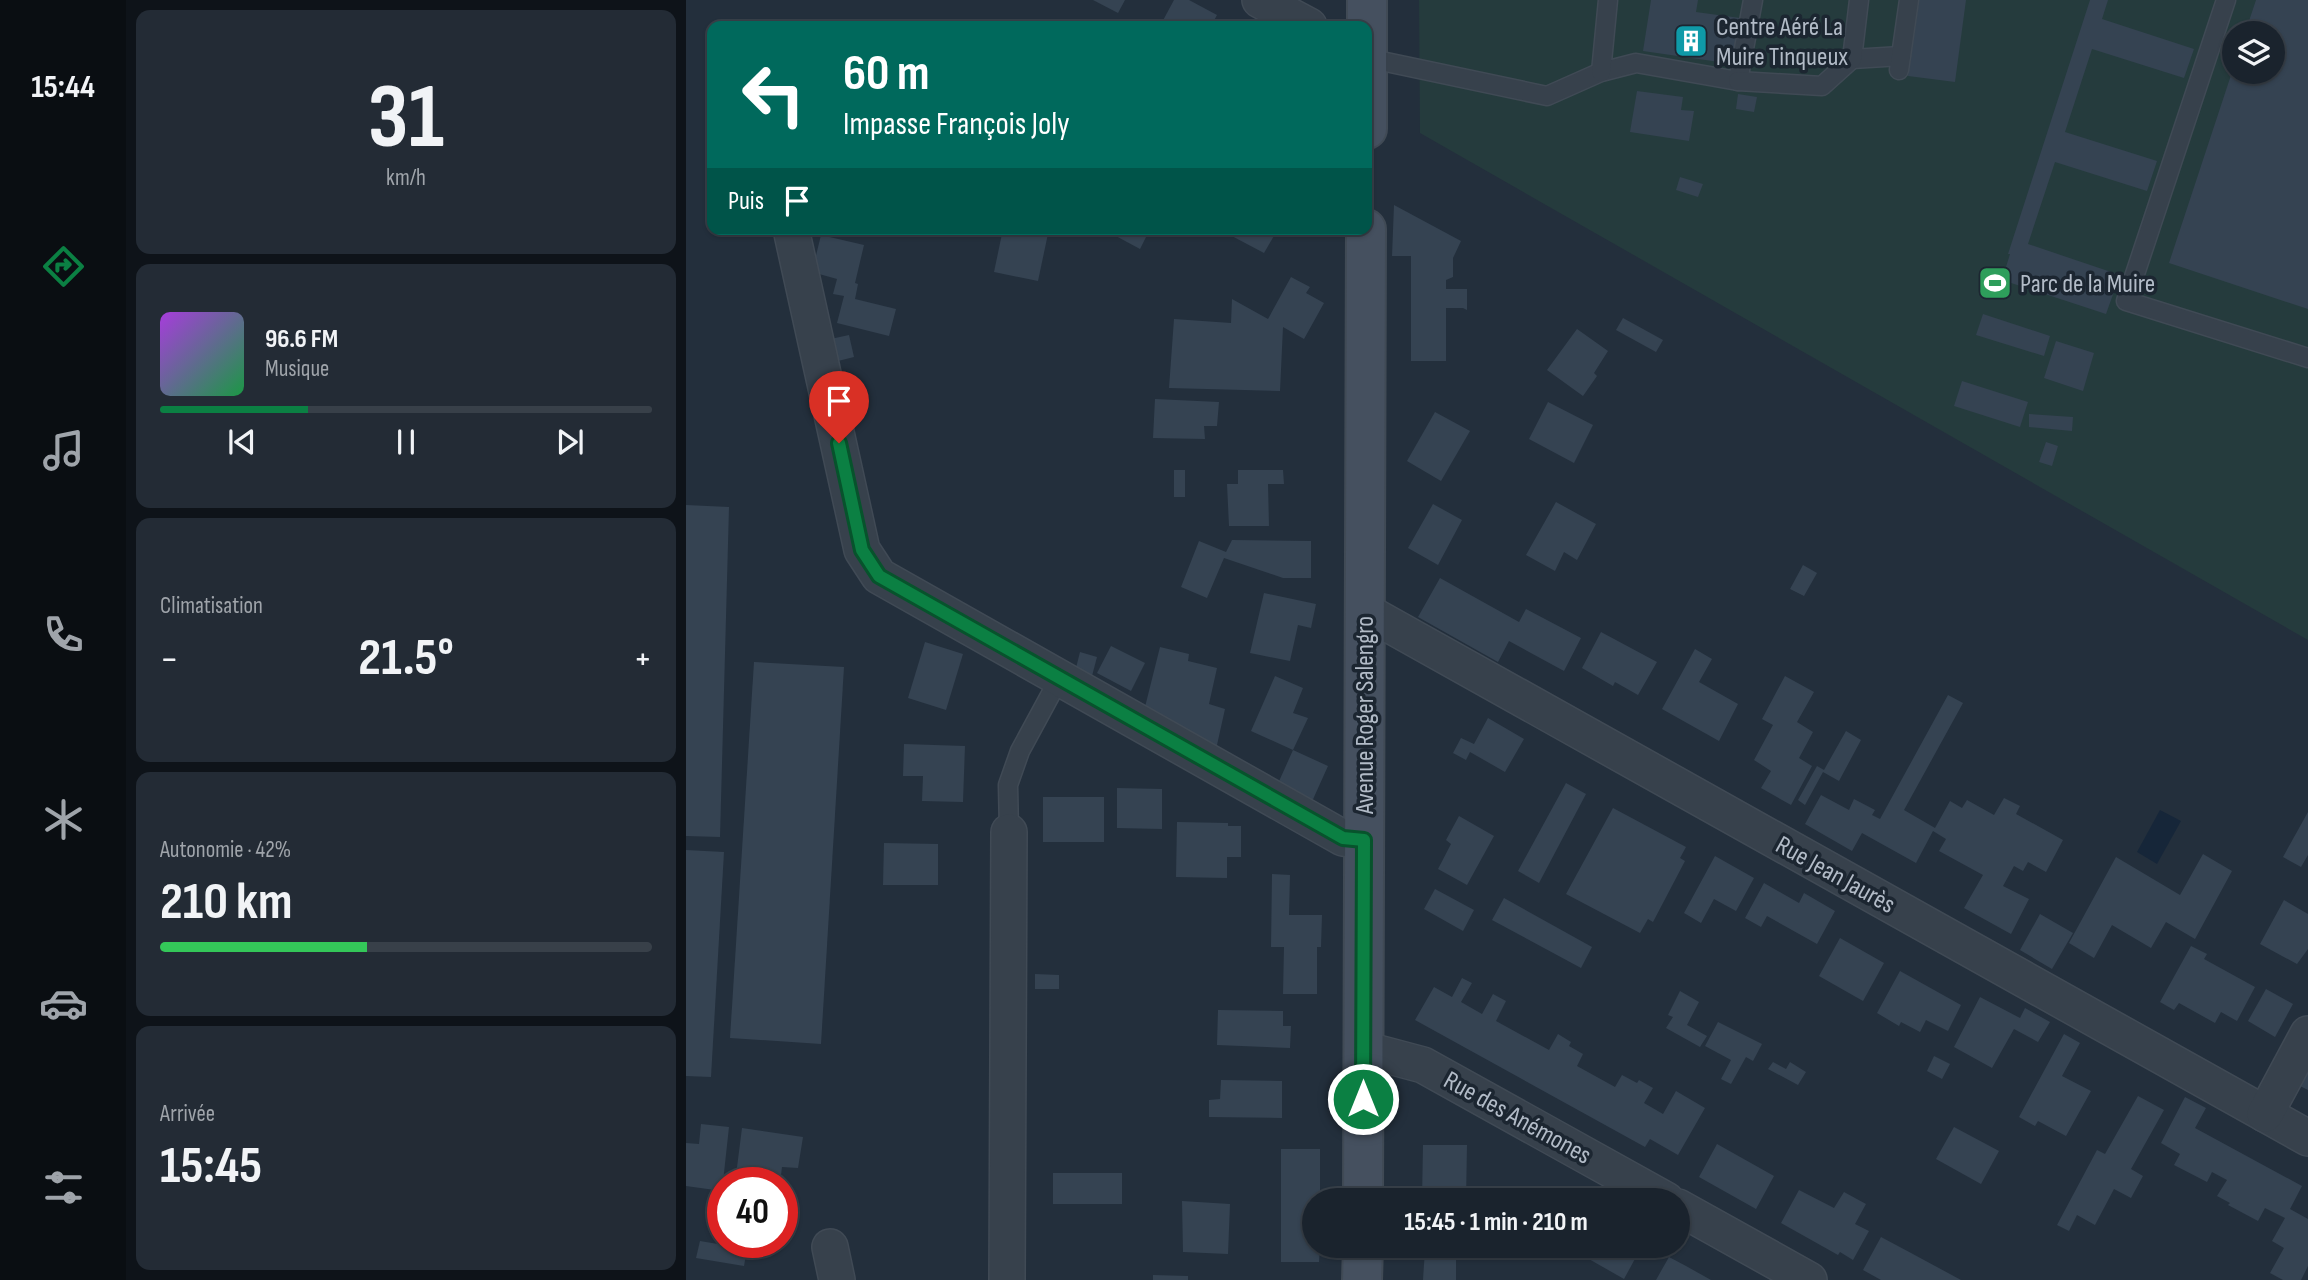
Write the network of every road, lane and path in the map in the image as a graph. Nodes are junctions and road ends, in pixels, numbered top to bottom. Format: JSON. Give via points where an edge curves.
{"nodes":[{"id":1,"x":1259,"y":0,"type":"edge"},
{"id":2,"x":1367,"y":0,"type":"edge"},
{"id":3,"x":1608,"y":0,"type":"edge"},
{"id":4,"x":1753,"y":0,"type":"edge"},
{"id":5,"x":1859,"y":0,"type":"edge"},
{"id":6,"x":1909,"y":0,"type":"edge"},
{"id":7,"x":2226,"y":0,"type":"edge"},
{"id":8,"x":1299,"y":21,"type":"edge"},
{"id":9,"x":1367,"y":21,"type":"edge"},
{"id":10,"x":1372,"y":58,"type":"edge"},
{"id":11,"x":1852,"y":60,"type":"junction"},
{"id":12,"x":1601,"y":72,"type":"junction"},
{"id":13,"x":1738,"y":81,"type":"junction"},
{"id":14,"x":792,"y":235,"type":"edge"},
{"id":15,"x":1366,"y":235,"type":"edge"},
{"id":16,"x":2308,"y":358,"type":"edge"},
{"id":17,"x":1365,"y":611,"type":"junction"},
{"id":18,"x":1059,"y":679,"type":"junction"},
{"id":19,"x":1009,"y":832,"type":"joint"},
{"id":20,"x":1364,"y":840,"type":"junction"},
{"id":21,"x":2308,"y":1034,"type":"edge"},
{"id":22,"x":1363,"y":1049,"type":"junction"},
{"id":23,"x":2264,"y":1114,"type":"junction"},
{"id":24,"x":2308,"y":1138,"type":"edge"},
{"id":25,"x":1363,"y":1188,"type":"edge"},
{"id":26,"x":1645,"y":1188,"type":"edge"},
{"id":27,"x":1690,"y":1214,"type":"edge"},
{"id":28,"x":1363,"y":1258,"type":"edge"},
{"id":29,"x":1007,"y":1280,"type":"edge"},
{"id":30,"x":1362,"y":1280,"type":"edge"},
{"id":31,"x":1809,"y":1280,"type":"edge"}],
"edges":[{"from":1,"to":8,"type":"street"},
{"from":2,"to":9,"type":"street"},
{"from":3,"to":12,"type":"lane"},
{"from":4,"to":13,"type":"lane"},
{"from":5,"to":11,"type":"lane"},
{"from":6,"to":11,"type":"lane","via":[[1900,63]]},
{"from":7,"to":16,"type":"lane","via":[[2126,301]]},
{"from":10,"to":12,"type":"lane","via":[[1547,96]]},
{"from":11,"to":13,"type":"lane","via":[[1822,86]]},
{"from":12,"to":13,"type":"lane","via":[[1636,63]]},
{"from":14,"to":18,"type":"street","via":[[862,550],[879,576]]},
{"from":15,"to":17,"type":"street","name":"Avenue Roger Salengro"},
{"from":17,"to":20,"type":"street","name":"Avenue Roger Salengro"},
{"from":17,"to":23,"type":"street","name":"Rue Jean Jaurès"},
{"from":18,"to":19,"type":"lane","via":[[1020,751],[1008,785]]},
{"from":18,"to":20,"type":"street","via":[[1343,838]]},
{"from":19,"to":29,"type":"street"},
{"from":20,"to":22,"type":"street","name":"Avenue Roger Salengro"},
{"from":21,"to":23,"type":"street"},
{"from":22,"to":25,"type":"street","name":"Avenue Roger Salengro"},
{"from":22,"to":26,"type":"street","name":"Rue des Anémones","via":[[1423,1065]]},
{"from":23,"to":24,"type":"street","name":"Rue Jean Jaurès"},
{"from":27,"to":31,"type":"street"},
{"from":28,"to":30,"type":"street"}]}
